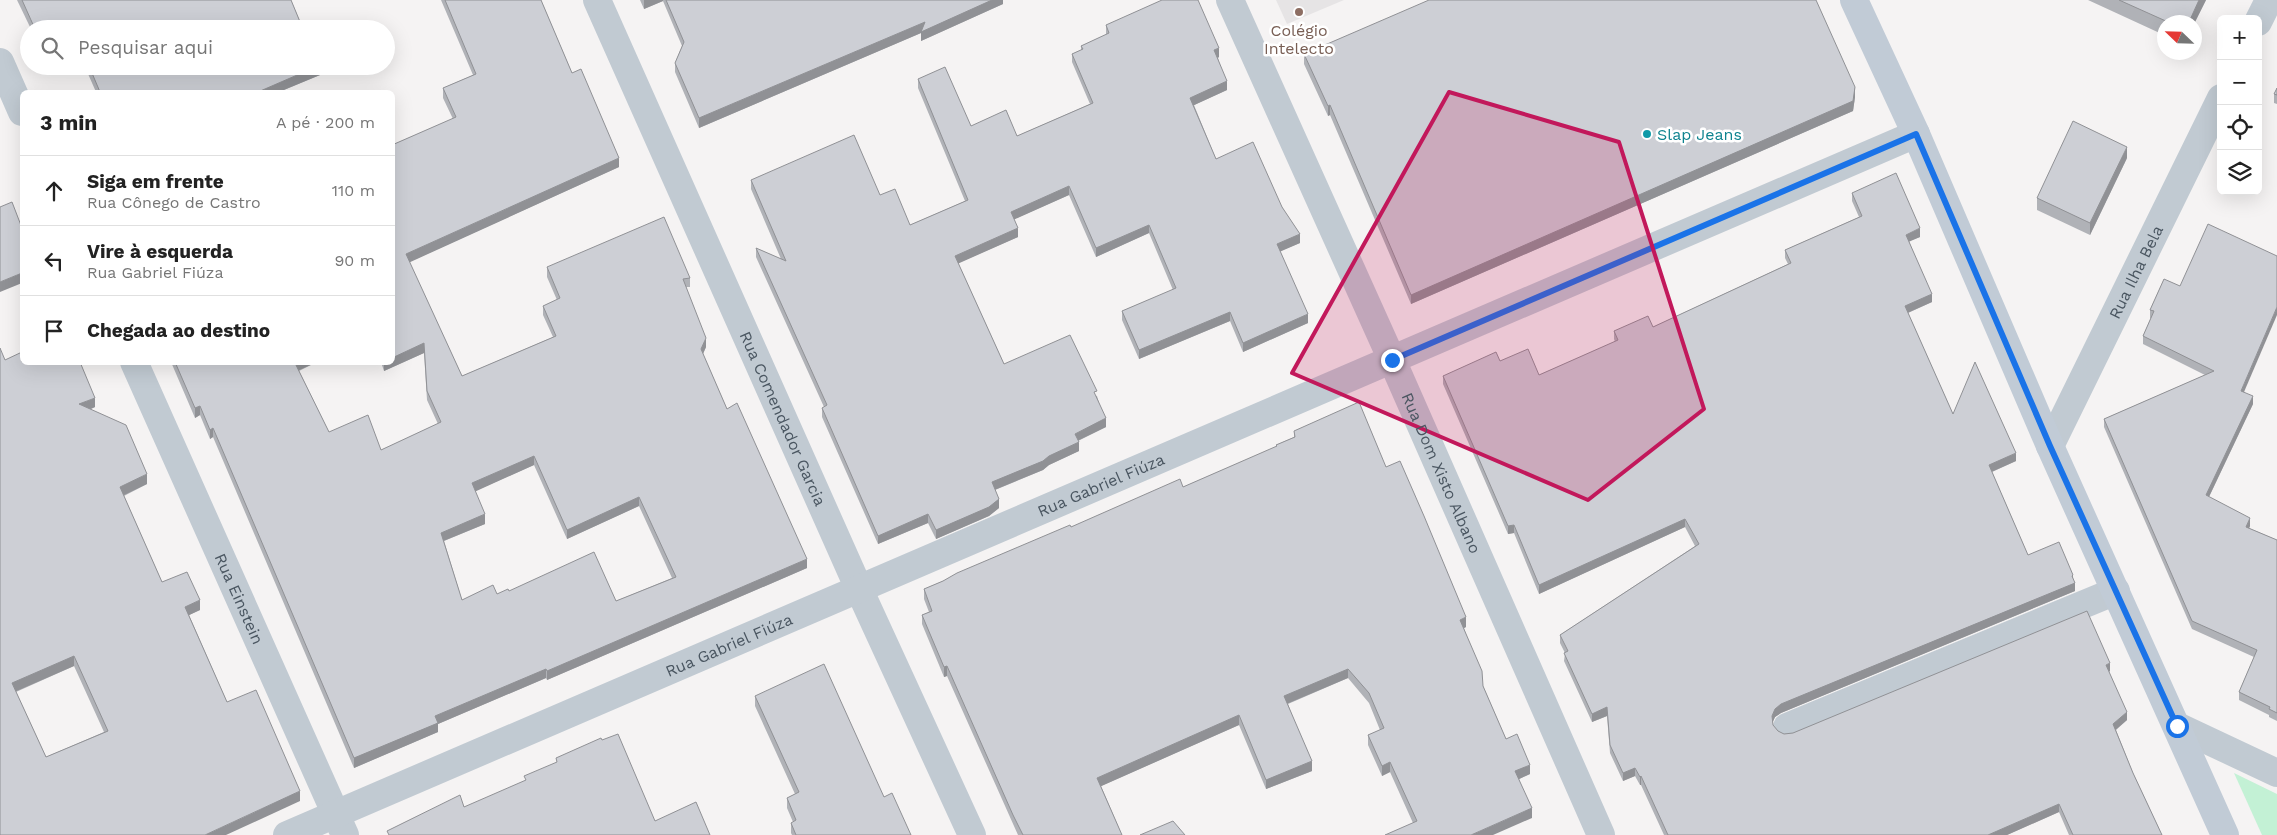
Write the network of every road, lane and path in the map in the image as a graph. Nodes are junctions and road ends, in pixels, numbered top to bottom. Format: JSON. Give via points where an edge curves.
{"nodes":[{"id":1,"x":597,"y":0,"type":"edge"},
{"id":2,"x":1230,"y":0,"type":"edge"},
{"id":3,"x":1854,"y":0,"type":"edge"},
{"id":4,"x":2269,"y":0,"type":"edge"},
{"id":5,"x":2262,"y":15,"type":"edge"},
{"id":6,"x":0,"y":62,"type":"edge"},
{"id":7,"x":2218,"y":105,"type":"edge"},
{"id":8,"x":20,"y":107,"type":"edge"},
{"id":9,"x":1916,"y":134,"type":"junction"},
{"id":10,"x":1392,"y":360,"type":"junction"},
{"id":11,"x":135,"y":365,"type":"edge"},
{"id":12,"x":2050,"y":446,"type":"junction"},
{"id":13,"x":859,"y":589,"type":"junction"},
{"id":14,"x":2116,"y":591,"type":"junction"},
{"id":15,"x":2177,"y":726,"type":"junction"},
{"id":16,"x":1787,"y":728,"type":"dead end"},
{"id":17,"x":2277,"y":773,"type":"edge"},
{"id":18,"x":340,"y":825,"type":"edge"},
{"id":19,"x":287,"y":835,"type":"edge"},
{"id":20,"x":972,"y":835,"type":"edge"},
{"id":21,"x":1601,"y":835,"type":"edge"},
{"id":22,"x":2225,"y":835,"type":"edge"}],
"edges":[{"from":1,"to":13,"type":"street","name":"Rua Comendador Garcia"},
{"from":2,"to":10,"type":"street","name":"Rua Dom Xisto Albano"},
{"from":3,"to":9,"type":"main road"},
{"from":4,"to":5,"type":"street"},
{"from":6,"to":8,"type":"street"},
{"from":7,"to":12,"type":"street","name":"Rua Ilha Bela"},
{"from":9,"to":10,"type":"street","name":"Rua Gabriel Fiúza"},
{"from":9,"to":12,"type":"main road"},
{"from":10,"to":13,"type":"street","name":"Rua Gabriel Fiúza"},
{"from":10,"to":21,"type":"street","name":"Rua Dom Xisto Albano"},
{"from":11,"to":18,"type":"street","name":"Rua Einstein"},
{"from":12,"to":14,"type":"main road"},
{"from":13,"to":18,"type":"street","name":"Rua Gabriel Fiúza"},
{"from":13,"to":20,"type":"street","name":"Rua Comendador Garcia"},
{"from":14,"to":15,"type":"main road"},
{"from":14,"to":16,"type":"street"},
{"from":15,"to":17,"type":"street"},
{"from":15,"to":22,"type":"main road"},
{"from":18,"to":19,"type":"street","name":"Rua Gabriel Fiúza"}]}
